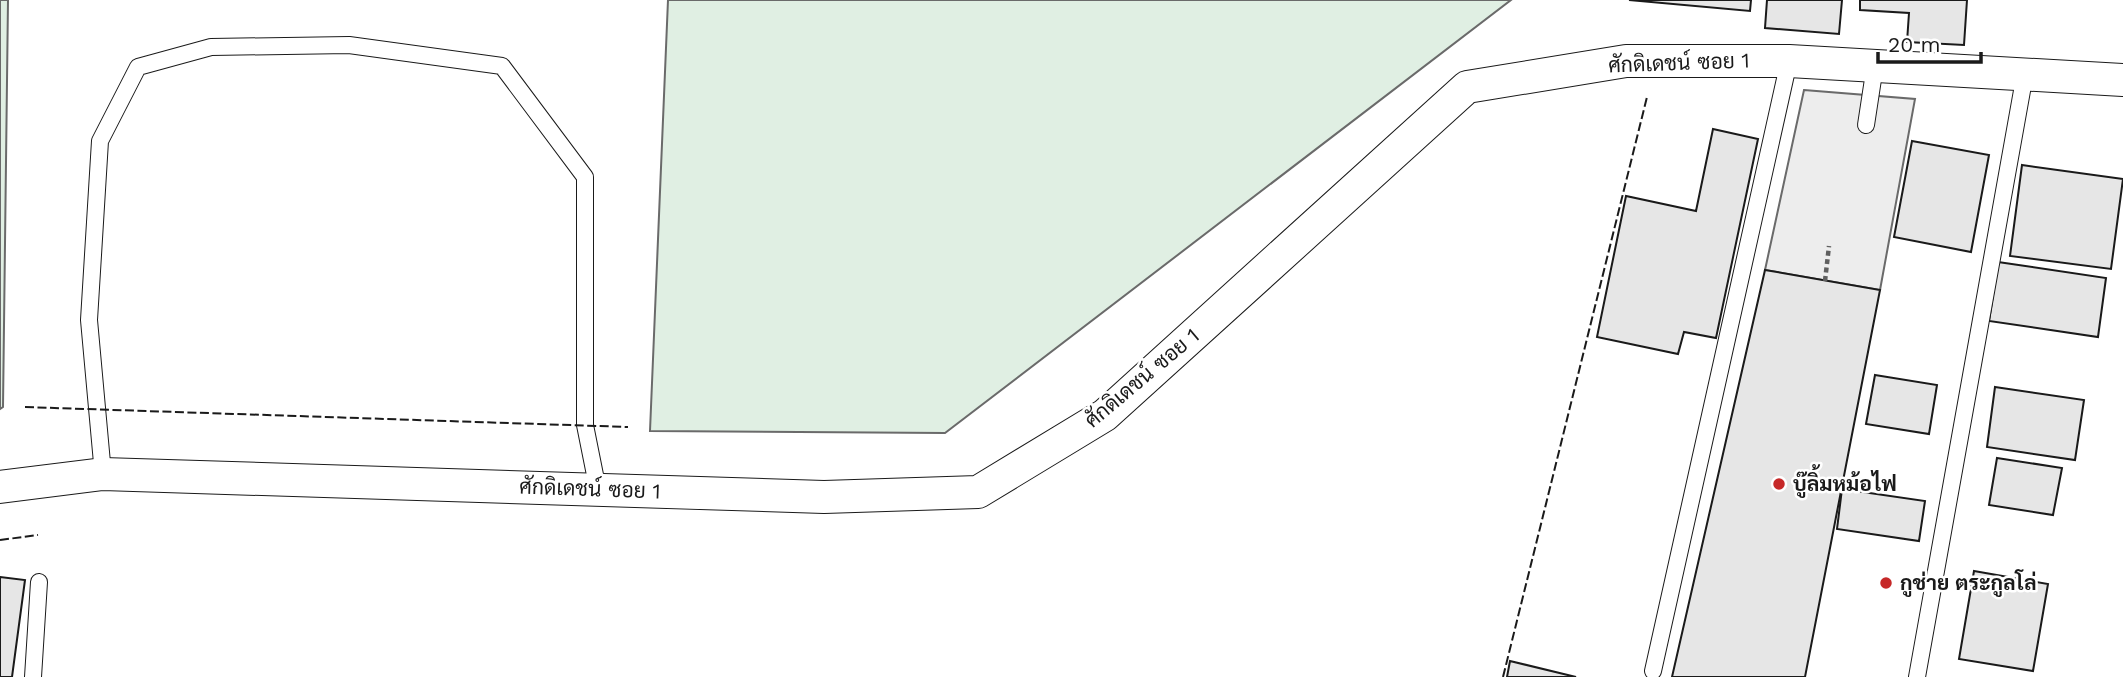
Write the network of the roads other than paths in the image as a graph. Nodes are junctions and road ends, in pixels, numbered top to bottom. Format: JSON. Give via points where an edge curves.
{"nodes":[{"id":1,"x":1789,"y":61,"type":"junction"},
{"id":2,"x":1875,"y":66,"type":"junction"},
{"id":3,"x":2025,"y":75,"type":"junction"},
{"id":4,"x":2123,"y":80,"type":"edge"},
{"id":5,"x":1866,"y":125,"type":"dead end"},
{"id":6,"x":103,"y":474,"type":"junction"},
{"id":7,"x":0,"y":487,"type":"edge"},
{"id":8,"x":598,"y":490,"type":"junction"},
{"id":9,"x":39,"y":582,"type":"dead end"},
{"id":10,"x":1653,"y":671,"type":"dead end"},
{"id":11,"x":33,"y":677,"type":"edge"},
{"id":12,"x":1917,"y":677,"type":"edge"}],
"edges":[{"from":1,"to":2,"type":"street","name":"ศักดิเดชน์ ซอย 1"},
{"from":1,"to":8,"type":"street","name":"ศักดิเดชน์ ซอย 1","via":[[1626,61],[1467,86],[1105,415],[978,492],[824,497]]},
{"from":1,"to":10,"type":"lane"},
{"from":2,"to":3,"type":"street","name":"ศักดิเดชน์ ซอย 1"},
{"from":2,"to":5,"type":"lane"},
{"from":3,"to":4,"type":"street","name":"ศักดิเดชน์ ซอย 1"},
{"from":3,"to":12,"type":"lane"},
{"from":6,"to":7,"type":"street","name":"ศักดิเดชน์ ซอย 1"},
{"from":6,"to":8,"type":"street","name":"ศักดิเดชน์ ซอย 1"},
{"from":6,"to":8,"type":"lane","via":[[89,320],[100,141],[138,67],[211,47],[349,46],[502,66],[584,177],[585,425]]},
{"from":9,"to":11,"type":"lane"}]}
